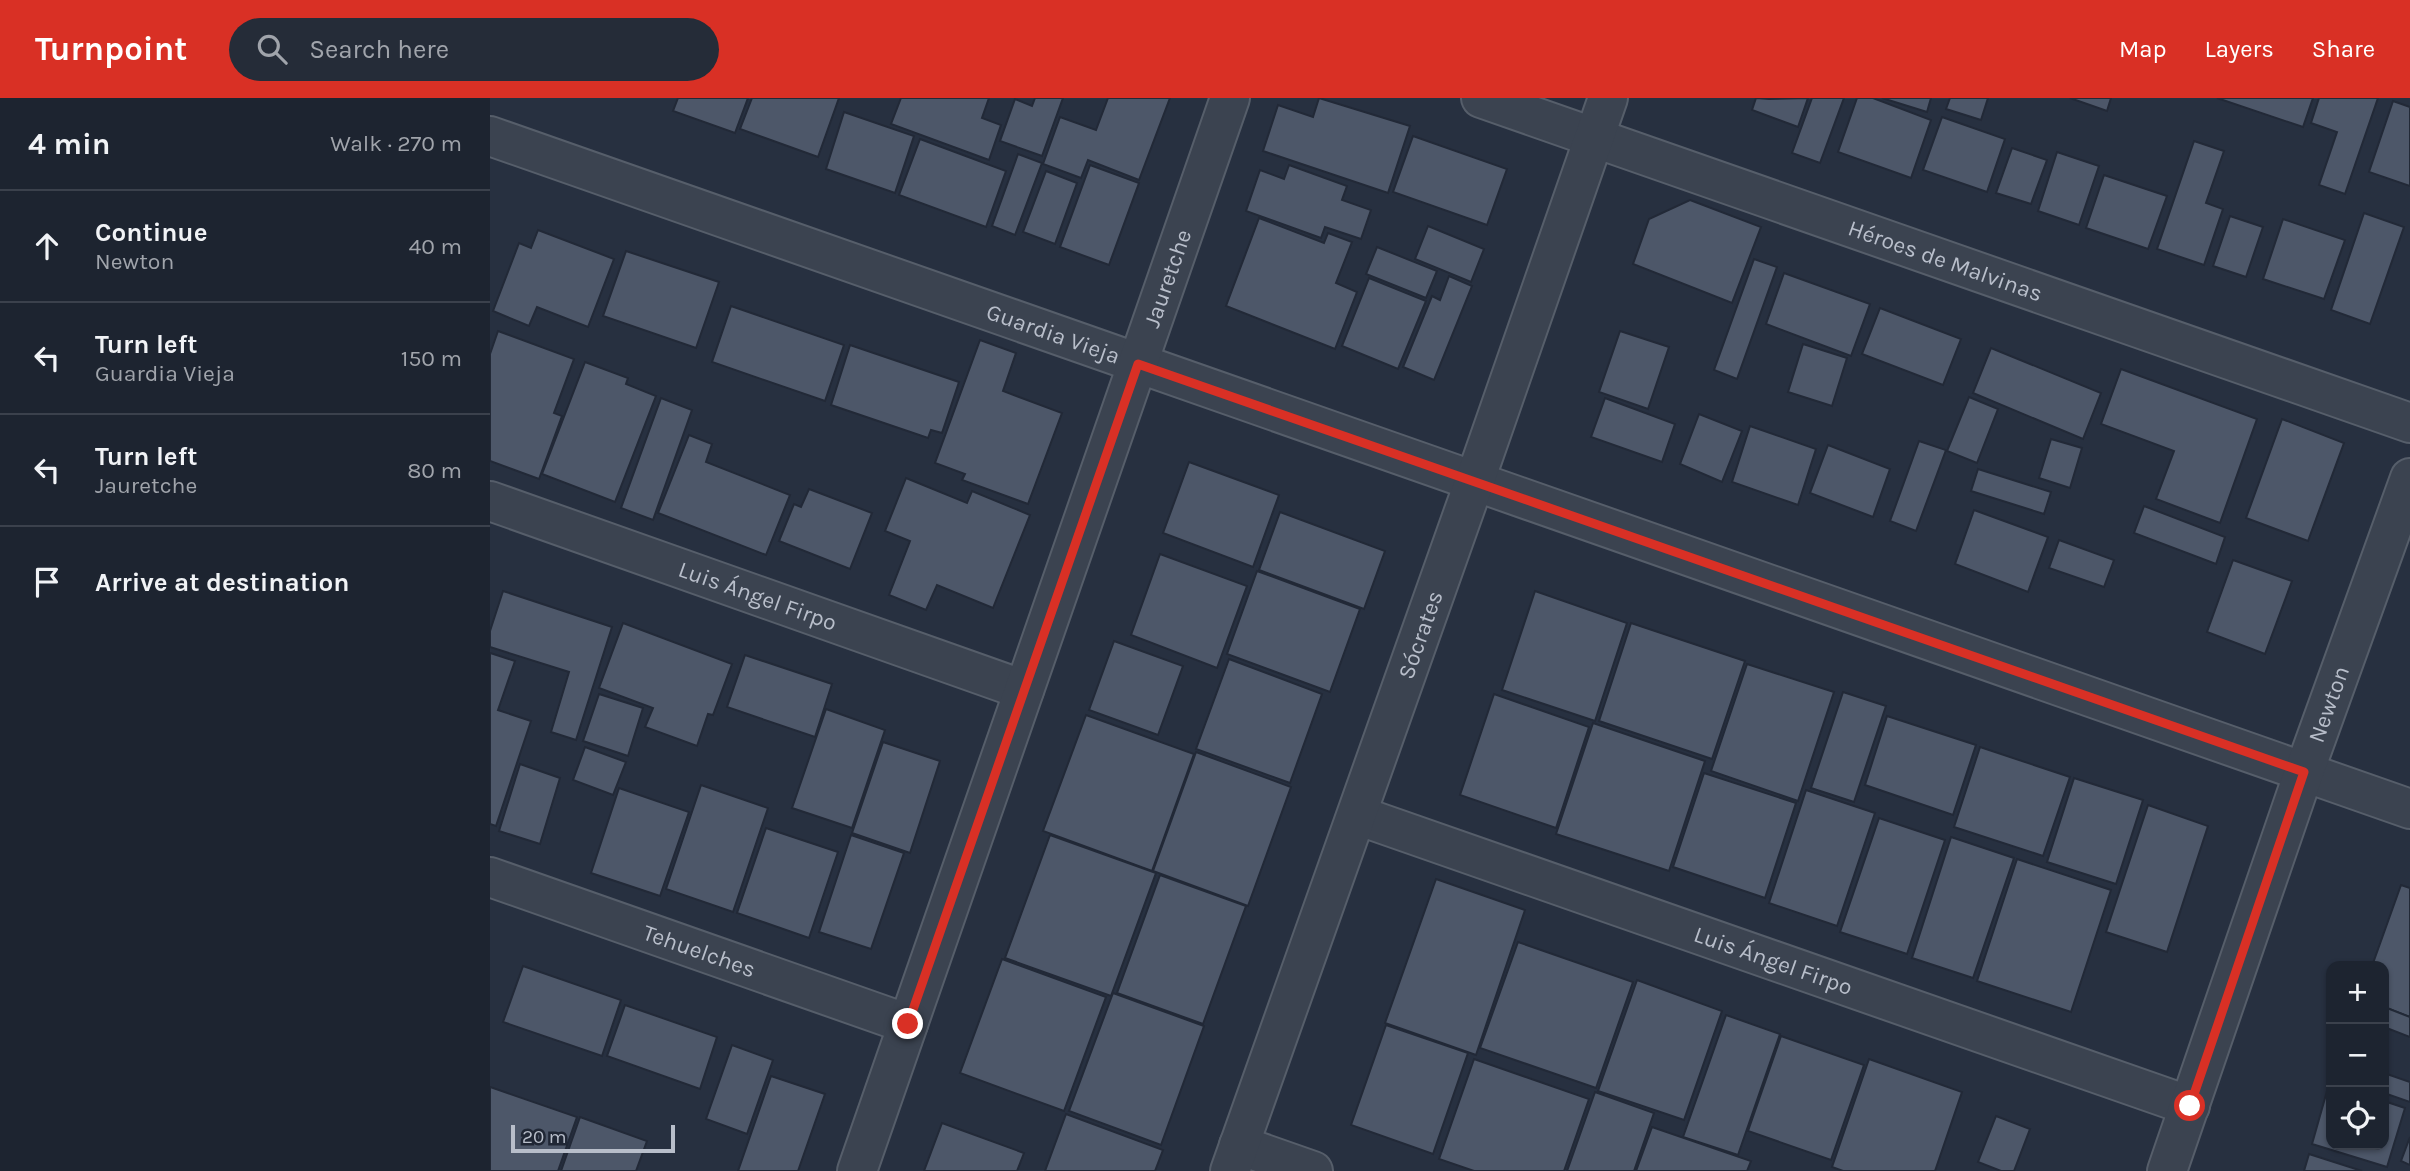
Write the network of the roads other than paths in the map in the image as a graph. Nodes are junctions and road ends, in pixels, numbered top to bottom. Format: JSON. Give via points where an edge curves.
{"nodes":[{"id":1,"x":1230,"y":98,"type":"edge"},
{"id":2,"x":1481,"y":98,"type":"edge"},
{"id":3,"x":1608,"y":98,"type":"edge"},
{"id":4,"x":490,"y":136,"type":"edge"},
{"id":5,"x":1594,"y":138,"type":"junction"},
{"id":6,"x":1138,"y":364,"type":"junction"},
{"id":7,"x":2410,"y":423,"type":"edge"},
{"id":8,"x":2410,"y":478,"type":"edge"},
{"id":9,"x":1475,"y":483,"type":"junction"},
{"id":10,"x":490,"y":501,"type":"edge"},
{"id":11,"x":1024,"y":690,"type":"junction"},
{"id":12,"x":2304,"y":772,"type":"junction"},
{"id":13,"x":2410,"y":809,"type":"edge"},
{"id":14,"x":1357,"y":814,"type":"junction"},
{"id":15,"x":490,"y":877,"type":"edge"},
{"id":16,"x":908,"y":1024,"type":"junction"},
{"id":17,"x":2190,"y":1106,"type":"junction"},
{"id":18,"x":1235,"y":1158,"type":"edge"},
{"id":19,"x":857,"y":1171,"type":"edge"},
{"id":20,"x":1313,"y":1171,"type":"edge"},
{"id":21,"x":2167,"y":1171,"type":"edge"}],
"edges":[{"from":1,"to":6,"type":"street","name":"Jauretche"},
{"from":2,"to":5,"type":"street","name":"Héroes de Malvinas"},
{"from":3,"to":5,"type":"street","name":"Sócrates"},
{"from":4,"to":6,"type":"street","name":"Guardia Vieja"},
{"from":5,"to":7,"type":"street","name":"Héroes de Malvinas"},
{"from":5,"to":9,"type":"street","name":"Sócrates"},
{"from":6,"to":9,"type":"street","name":"Guardia Vieja"},
{"from":6,"to":11,"type":"street","name":"Jauretche"},
{"from":8,"to":12,"type":"street","name":"Newton"},
{"from":9,"to":12,"type":"street","name":"Guardia Vieja"},
{"from":9,"to":14,"type":"street","name":"Sócrates"},
{"from":10,"to":11,"type":"street","name":"Luis Ángel Firpo"},
{"from":11,"to":16,"type":"street","name":"Jauretche"},
{"from":12,"to":13,"type":"street","name":"Guardia Vieja"},
{"from":12,"to":17,"type":"street","name":"Newton"},
{"from":14,"to":17,"type":"street","name":"Luis Ángel Firpo"},
{"from":14,"to":18,"type":"street","name":"Sócrates"},
{"from":15,"to":16,"type":"street","name":"Tehuelches"},
{"from":16,"to":19,"type":"street","name":"Jauretche"},
{"from":17,"to":21,"type":"street","name":"Newton"},
{"from":18,"to":20,"type":"street"}]}
